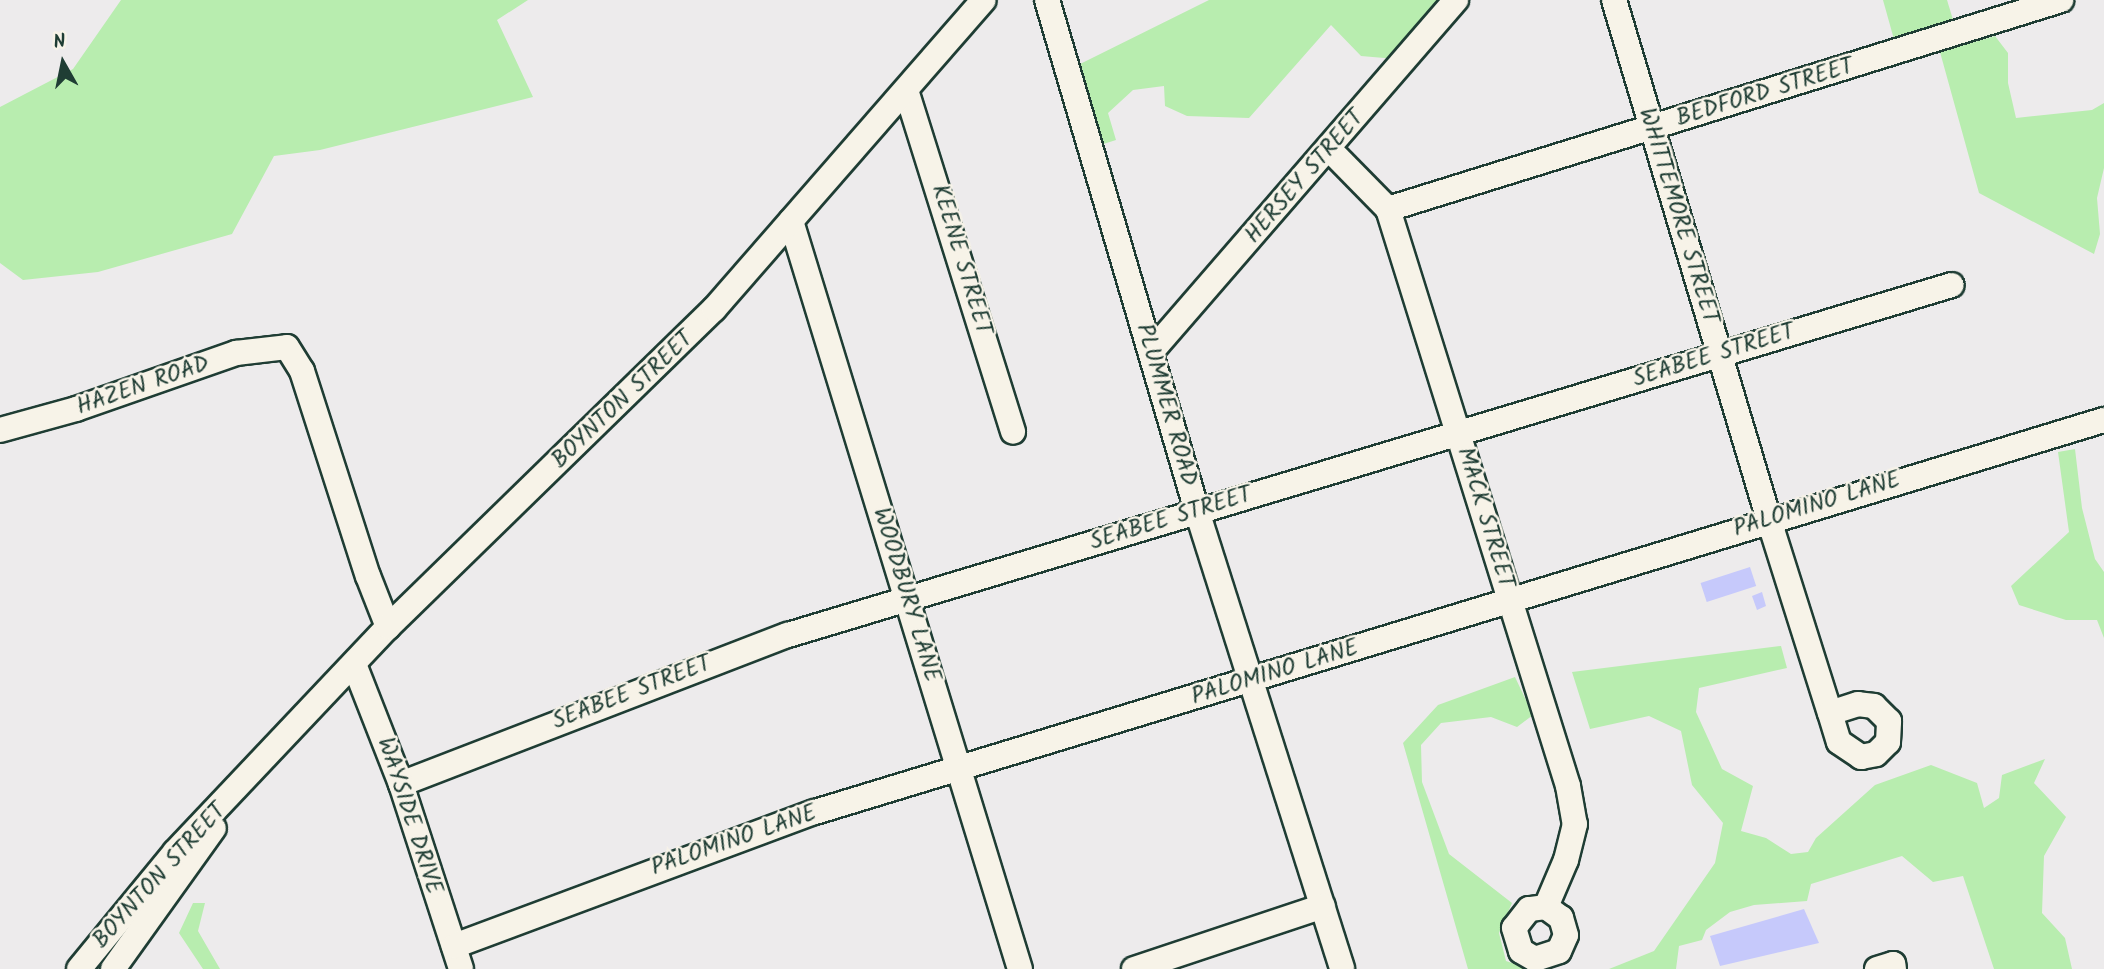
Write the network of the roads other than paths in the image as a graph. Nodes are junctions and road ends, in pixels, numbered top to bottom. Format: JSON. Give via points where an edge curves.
{"nodes":[{"id":1,"x":984,"y":0,"type":"edge"},
{"id":2,"x":1046,"y":0,"type":"edge"},
{"id":3,"x":1456,"y":0,"type":"edge"},
{"id":4,"x":1614,"y":0,"type":"edge"},
{"id":5,"x":2061,"y":0,"type":"edge"},
{"id":6,"x":906,"y":90,"type":"junction"},
{"id":7,"x":1652,"y":129,"type":"junction"},
{"id":8,"x":1330,"y":150,"type":"junction"},
{"id":9,"x":1388,"y":209,"type":"junction"},
{"id":10,"x":791,"y":221,"type":"junction"},
{"id":11,"x":1952,"y":285,"type":"dead end"},
{"id":12,"x":1151,"y":352,"type":"junction"},
{"id":13,"x":1719,"y":355,"type":"junction"},
{"id":14,"x":2104,"y":420,"type":"edge"},
{"id":15,"x":0,"y":430,"type":"edge"},
{"id":16,"x":1013,"y":432,"type":"dead end"},
{"id":17,"x":1458,"y":433,"type":"junction"},
{"id":18,"x":1197,"y":511,"type":"junction"},
{"id":19,"x":1769,"y":520,"type":"junction"},
{"id":20,"x":907,"y":598,"type":"junction"},
{"id":21,"x":1510,"y":600,"type":"junction"},
{"id":22,"x":388,"y":627,"type":"junction"},
{"id":23,"x":354,"y":664,"type":"junction"},
{"id":24,"x":1251,"y":680,"type":"junction"},
{"id":25,"x":1830,"y":712,"type":"dead end"},
{"id":26,"x":960,"y":771,"type":"junction"},
{"id":27,"x":244,"y":784,"type":"junction"},
{"id":28,"x":401,"y":784,"type":"junction"},
{"id":29,"x":1323,"y":906,"type":"junction"},
{"id":30,"x":1546,"y":907,"type":"dead end"},
{"id":31,"x":458,"y":957,"type":"edge"},
{"id":32,"x":79,"y":969,"type":"edge"},
{"id":33,"x":113,"y":969,"type":"edge"},
{"id":34,"x":1020,"y":969,"type":"edge"},
{"id":35,"x":1134,"y":969,"type":"edge"},
{"id":36,"x":1342,"y":969,"type":"edge"},
{"id":37,"x":1877,"y":969,"type":"edge"},
{"id":38,"x":1894,"y":969,"type":"edge"}],
"edges":[{"from":1,"to":6,"type":"street","name":"BOYNTON STREET"},
{"from":2,"to":12,"type":"street","name":"PLUMMER ROAD"},
{"from":3,"to":8,"type":"street","name":"HERSEY STREET"},
{"from":4,"to":7,"type":"street","name":"WHITTEMORE STREET"},
{"from":5,"to":7,"type":"street","name":"BEDFORD STREET"},
{"from":6,"to":10,"type":"street","name":"BOYNTON STREET"},
{"from":6,"to":16,"type":"street","name":"KEENE STREET"},
{"from":7,"to":9,"type":"street","name":"BEDFORD STREET"},
{"from":7,"to":13,"type":"street","name":"WHITTEMORE STREET"},
{"from":8,"to":9,"type":"street","name":"MACK STREET"},
{"from":8,"to":12,"type":"street","name":"HERSEY STREET"},
{"from":9,"to":17,"type":"street","name":"MACK STREET"},
{"from":10,"to":20,"type":"street","name":"WOODBURY LANE"},
{"from":10,"to":22,"type":"street","name":"BOYNTON STREET","via":[[650,375]]},
{"from":11,"to":13,"type":"street","name":"SEABEE STREET"},
{"from":12,"to":18,"type":"street","name":"PLUMMER ROAD"},
{"from":13,"to":17,"type":"street","name":"SEABEE STREET"},
{"from":13,"to":19,"type":"street","name":"WHITTEMORE STREET"},
{"from":14,"to":19,"type":"street","name":"PALOMINO LANE"},
{"from":15,"to":22,"type":"street","name":"HAZEN ROAD","via":[[76,409],[236,353],[287,347],[302,372]]},
{"from":17,"to":18,"type":"street","name":"SEABEE STREET"},
{"from":17,"to":21,"type":"street","name":"MACK STREET"},
{"from":18,"to":20,"type":"street","name":"SEABEE STREET"},
{"from":18,"to":24,"type":"street","name":"PLUMMER ROAD"},
{"from":19,"to":21,"type":"street","name":"PALOMINO LANE"},
{"from":19,"to":25,"type":"street","name":"WHITTEMORE STREET"},
{"from":20,"to":26,"type":"street","name":"WOODBURY LANE"},
{"from":20,"to":28,"type":"street","name":"SEABEE STREET","via":[[719,659]]},
{"from":21,"to":24,"type":"street","name":"PALOMINO LANE"},
{"from":21,"to":30,"type":"street","name":"MACK STREET","via":[[1573,805],[1572,841]]},
{"from":22,"to":23,"type":"street","name":"BOYNTON STREET"},
{"from":23,"to":27,"type":"street","name":"BOYNTON STREET"},
{"from":23,"to":28,"type":"street","name":"WAYSIDE DRIVE"},
{"from":24,"to":26,"type":"street","name":"PALOMINO LANE"},
{"from":24,"to":29,"type":"street","name":"PLUMMER ROAD"},
{"from":26,"to":31,"type":"street","name":"PALOMINO LANE","via":[[815,812]]},
{"from":26,"to":34,"type":"street","name":"WOODBURY LANE"},
{"from":27,"to":32,"type":"street","name":"BOYNTON STREET","via":[[142,889]]},
{"from":27,"to":33,"type":"street","name":"BOYNTON STREET"},
{"from":28,"to":31,"type":"street","name":"WAYSIDE DRIVE"},
{"from":29,"to":35,"type":"street"},
{"from":29,"to":36,"type":"street","name":"PLUMMER ROAD"},
{"from":37,"to":38,"type":"street","via":[[1893,964]]}]}
